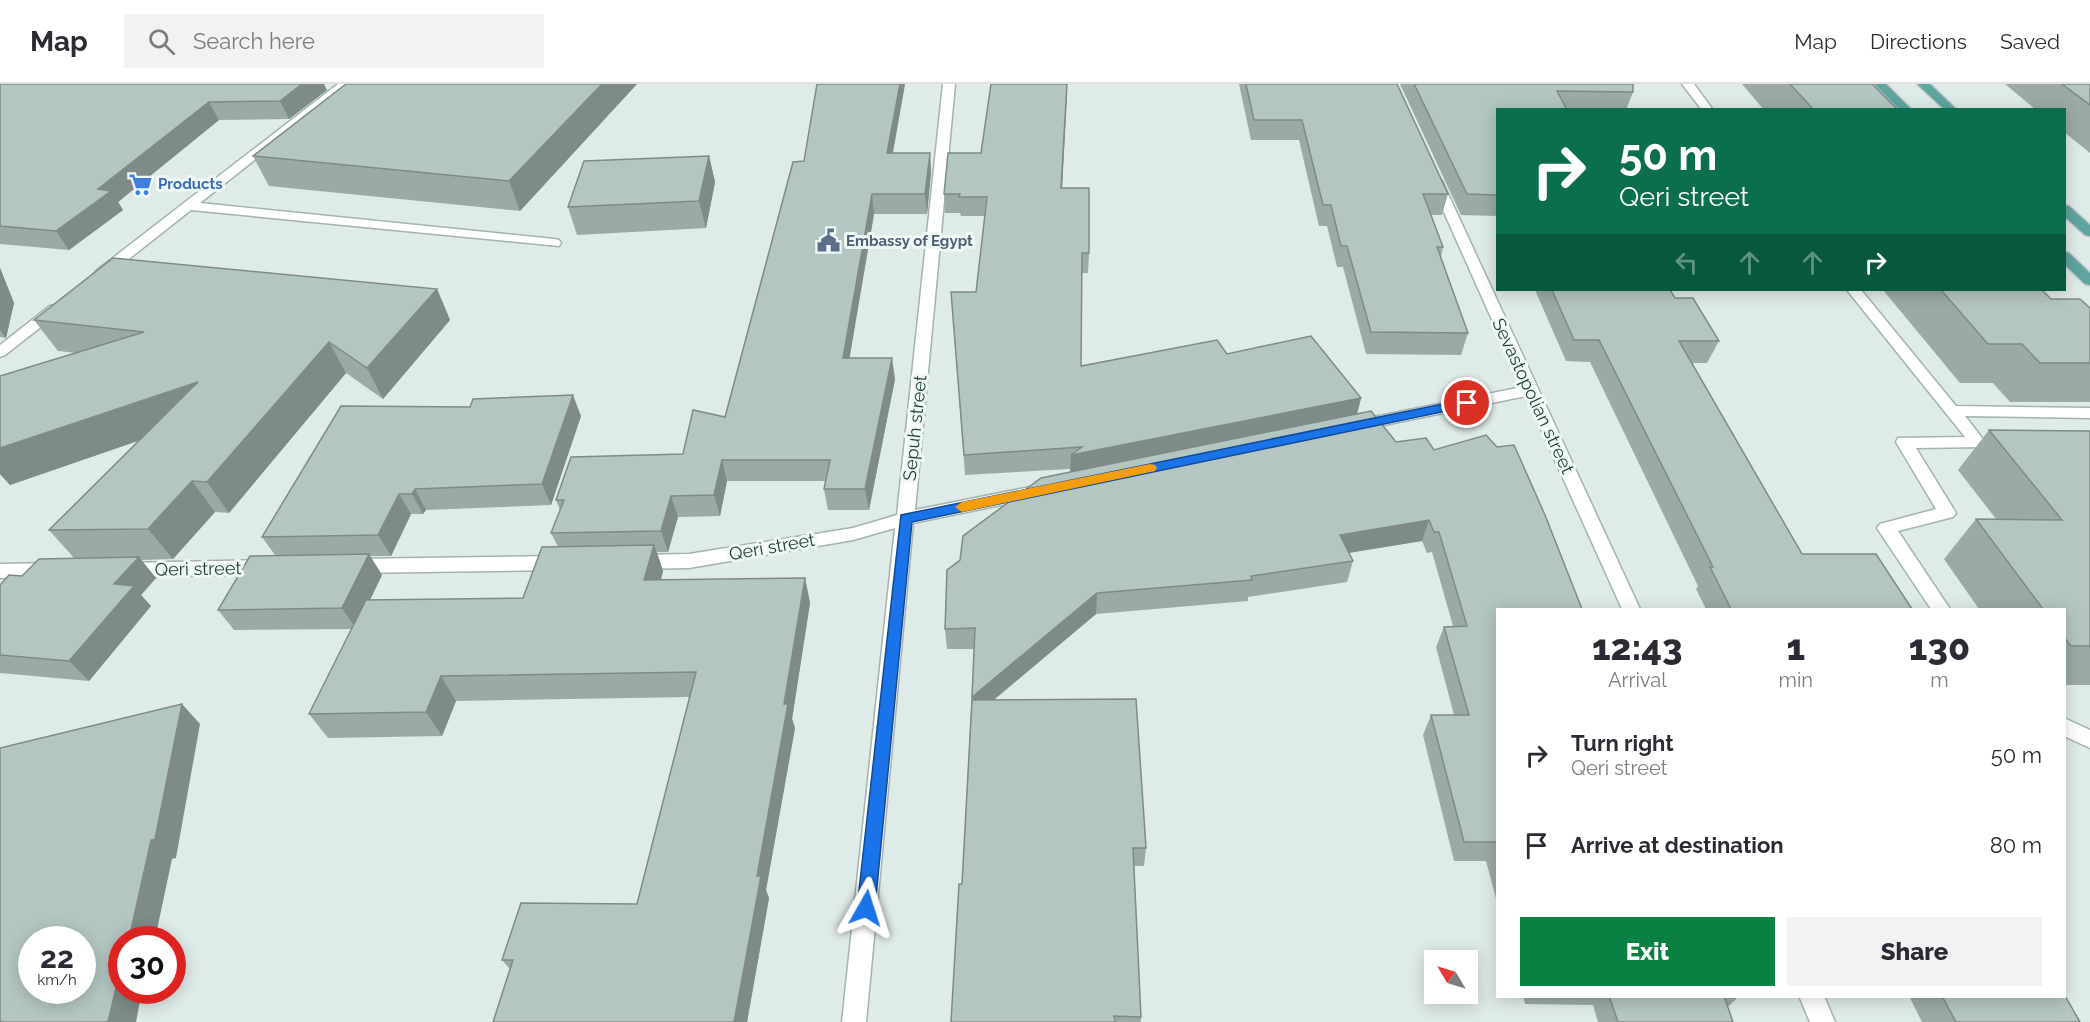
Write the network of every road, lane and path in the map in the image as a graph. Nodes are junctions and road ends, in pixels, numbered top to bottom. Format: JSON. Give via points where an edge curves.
{"nodes":[{"id":1,"x":345,"y":84,"type":"edge"},
{"id":2,"x":950,"y":84,"type":"edge"},
{"id":3,"x":1688,"y":84,"type":"edge"},
{"id":4,"x":1880,"y":84,"type":"edge"},
{"id":5,"x":1923,"y":84,"type":"edge"},
{"id":6,"x":1706,"y":108,"type":"edge"},
{"id":7,"x":1905,"y":108,"type":"edge"},
{"id":8,"x":1950,"y":108,"type":"edge"},
{"id":9,"x":1431,"y":171,"type":"edge"},
{"id":10,"x":189,"y":206,"type":"junction"},
{"id":11,"x":2066,"y":210,"type":"edge"},
{"id":12,"x":2090,"y":232,"type":"edge"},
{"id":13,"x":554,"y":243,"type":"dead end"},
{"id":14,"x":2066,"y":258,"type":"edge"},
{"id":15,"x":2090,"y":280,"type":"edge"},
{"id":16,"x":89,"y":283,"type":"edge"},
{"id":17,"x":1855,"y":291,"type":"edge"},
{"id":18,"x":62,"y":304,"type":"edge"},
{"id":19,"x":0,"y":352,"type":"edge"},
{"id":20,"x":1530,"y":390,"type":"junction"},
{"id":21,"x":1952,"y":411,"type":"junction"},
{"id":22,"x":2090,"y":413,"type":"edge"},
{"id":23,"x":1344,"y":429,"type":"edge"},
{"id":24,"x":1056,"y":488,"type":"edge"},
{"id":25,"x":906,"y":518,"type":"junction"},
{"id":26,"x":621,"y":562,"type":"edge"},
{"id":27,"x":575,"y":563,"type":"edge"},
{"id":28,"x":333,"y":566,"type":"edge"},
{"id":29,"x":286,"y":567,"type":"edge"},
{"id":30,"x":67,"y":570,"type":"edge"},
{"id":31,"x":101,"y":570,"type":"edge"},
{"id":32,"x":0,"y":571,"type":"edge"},
{"id":33,"x":1631,"y":608,"type":"edge"},
{"id":34,"x":1940,"y":608,"type":"edge"},
{"id":35,"x":2066,"y":727,"type":"edge"},
{"id":36,"x":2090,"y":739,"type":"edge"},
{"id":37,"x":1812,"y":998,"type":"edge"},
{"id":38,"x":854,"y":1022,"type":"edge"},
{"id":39,"x":1824,"y":1022,"type":"edge"}],
"edges":[{"from":1,"to":10,"type":"street"},
{"from":2,"to":25,"type":"street","name":"Sepuh street"},
{"from":3,"to":6,"type":"street"},
{"from":4,"to":7,"type":"main road"},
{"from":5,"to":8,"type":"main road"},
{"from":9,"to":20,"type":"street","name":"Sevastopolian street"},
{"from":10,"to":13,"type":"street"},
{"from":10,"to":16,"type":"street"},
{"from":11,"to":12,"type":"main road"},
{"from":14,"to":15,"type":"main road"},
{"from":17,"to":21,"type":"street"},
{"from":18,"to":19,"type":"street"},
{"from":20,"to":23,"type":"street"},
{"from":20,"to":33,"type":"street","name":"Sevastopolian street"},
{"from":21,"to":22,"type":"street"},
{"from":21,"to":34,"type":"street","via":[[1978,443],[1904,442],[1947,513],[1886,528]]},
{"from":24,"to":25,"type":"street","name":"Qeri street"},
{"from":25,"to":26,"type":"street","name":"Qeri street","via":[[853,534],[690,561]]},
{"from":25,"to":38,"type":"street","name":"Sepuh street"},
{"from":27,"to":28,"type":"street"},
{"from":29,"to":31,"type":"street","name":"Qeri street"},
{"from":30,"to":32,"type":"street"},
{"from":35,"to":36,"type":"street"},
{"from":37,"to":39,"type":"street"}]}
